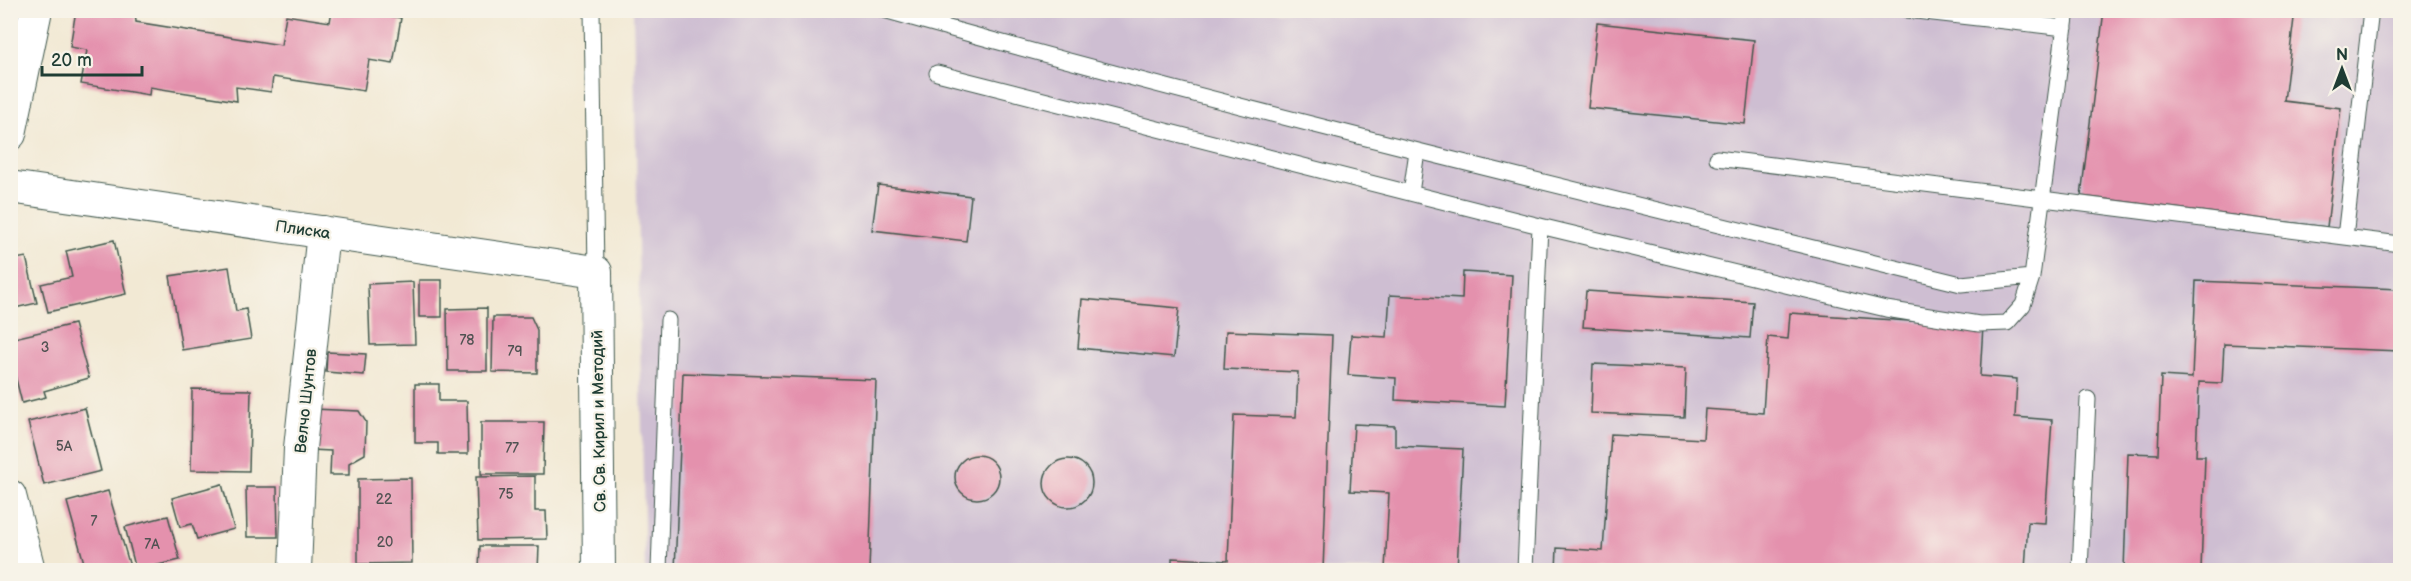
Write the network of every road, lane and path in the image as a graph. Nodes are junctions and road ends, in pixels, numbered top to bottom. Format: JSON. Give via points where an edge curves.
{"nodes":[{"id":1,"x":36,"y":10,"type":"edge"},
{"id":2,"x":592,"y":10,"type":"edge"},
{"id":3,"x":884,"y":10,"type":"edge"},
{"id":4,"x":1907,"y":10,"type":"edge"},
{"id":5,"x":2067,"y":10,"type":"edge"},
{"id":6,"x":2371,"y":10,"type":"edge"},
{"id":7,"x":2065,"y":28,"type":"junction"},
{"id":8,"x":937,"y":73,"type":"dead end"},
{"id":9,"x":10,"y":134,"type":"edge"},
{"id":10,"x":1417,"y":151,"type":"junction"},
{"id":11,"x":1717,"y":158,"type":"dead end"},
{"id":12,"x":10,"y":187,"type":"edge"},
{"id":13,"x":1411,"y":193,"type":"junction"},
{"id":14,"x":2043,"y":199,"type":"junction"},
{"id":15,"x":1540,"y":226,"type":"junction"},
{"id":16,"x":323,"y":232,"type":"junction"},
{"id":17,"x":2345,"y":237,"type":"junction"},
{"id":18,"x":2400,"y":244,"type":"edge"},
{"id":19,"x":596,"y":272,"type":"junction"},
{"id":20,"x":2032,"y":277,"type":"junction"},
{"id":21,"x":668,"y":320,"type":"dead end"},
{"id":22,"x":2088,"y":399,"type":"dead end"},
{"id":23,"x":10,"y":496,"type":"edge"},
{"id":24,"x":29,"y":570,"type":"edge"},
{"id":25,"x":295,"y":570,"type":"edge"},
{"id":26,"x":599,"y":570,"type":"edge"},
{"id":27,"x":659,"y":570,"type":"edge"},
{"id":28,"x":1525,"y":570,"type":"edge"},
{"id":29,"x":2080,"y":570,"type":"edge"}],
"edges":[{"from":1,"to":9,"type":"street"},
{"from":2,"to":19,"type":"lane"},
{"from":3,"to":10,"type":"lane"},
{"from":4,"to":7,"type":"lane"},
{"from":5,"to":7,"type":"lane"},
{"from":6,"to":17,"type":"lane"},
{"from":7,"to":14,"type":"lane"},
{"from":8,"to":13,"type":"lane"},
{"from":10,"to":13,"type":"lane"},
{"from":10,"to":20,"type":"lane","via":[[1961,284]]},
{"from":11,"to":14,"type":"lane"},
{"from":12,"to":16,"type":"street","name":"Плиска"},
{"from":13,"to":15,"type":"lane"},
{"from":14,"to":17,"type":"lane"},
{"from":14,"to":20,"type":"lane"},
{"from":15,"to":20,"type":"lane","via":[[1886,309],[1978,324],[2007,323],[2023,305]]},
{"from":15,"to":28,"type":"lane"},
{"from":16,"to":19,"type":"street","name":"Плиска"},
{"from":16,"to":25,"type":"street","name":"Велчо Шунтов","via":[[300,448]]},
{"from":17,"to":18,"type":"lane"},
{"from":19,"to":26,"type":"street","name":"Св. Св. Кирил и Методий"},
{"from":21,"to":27,"type":"lane"},
{"from":22,"to":29,"type":"lane"},
{"from":23,"to":24,"type":"street"}]}
